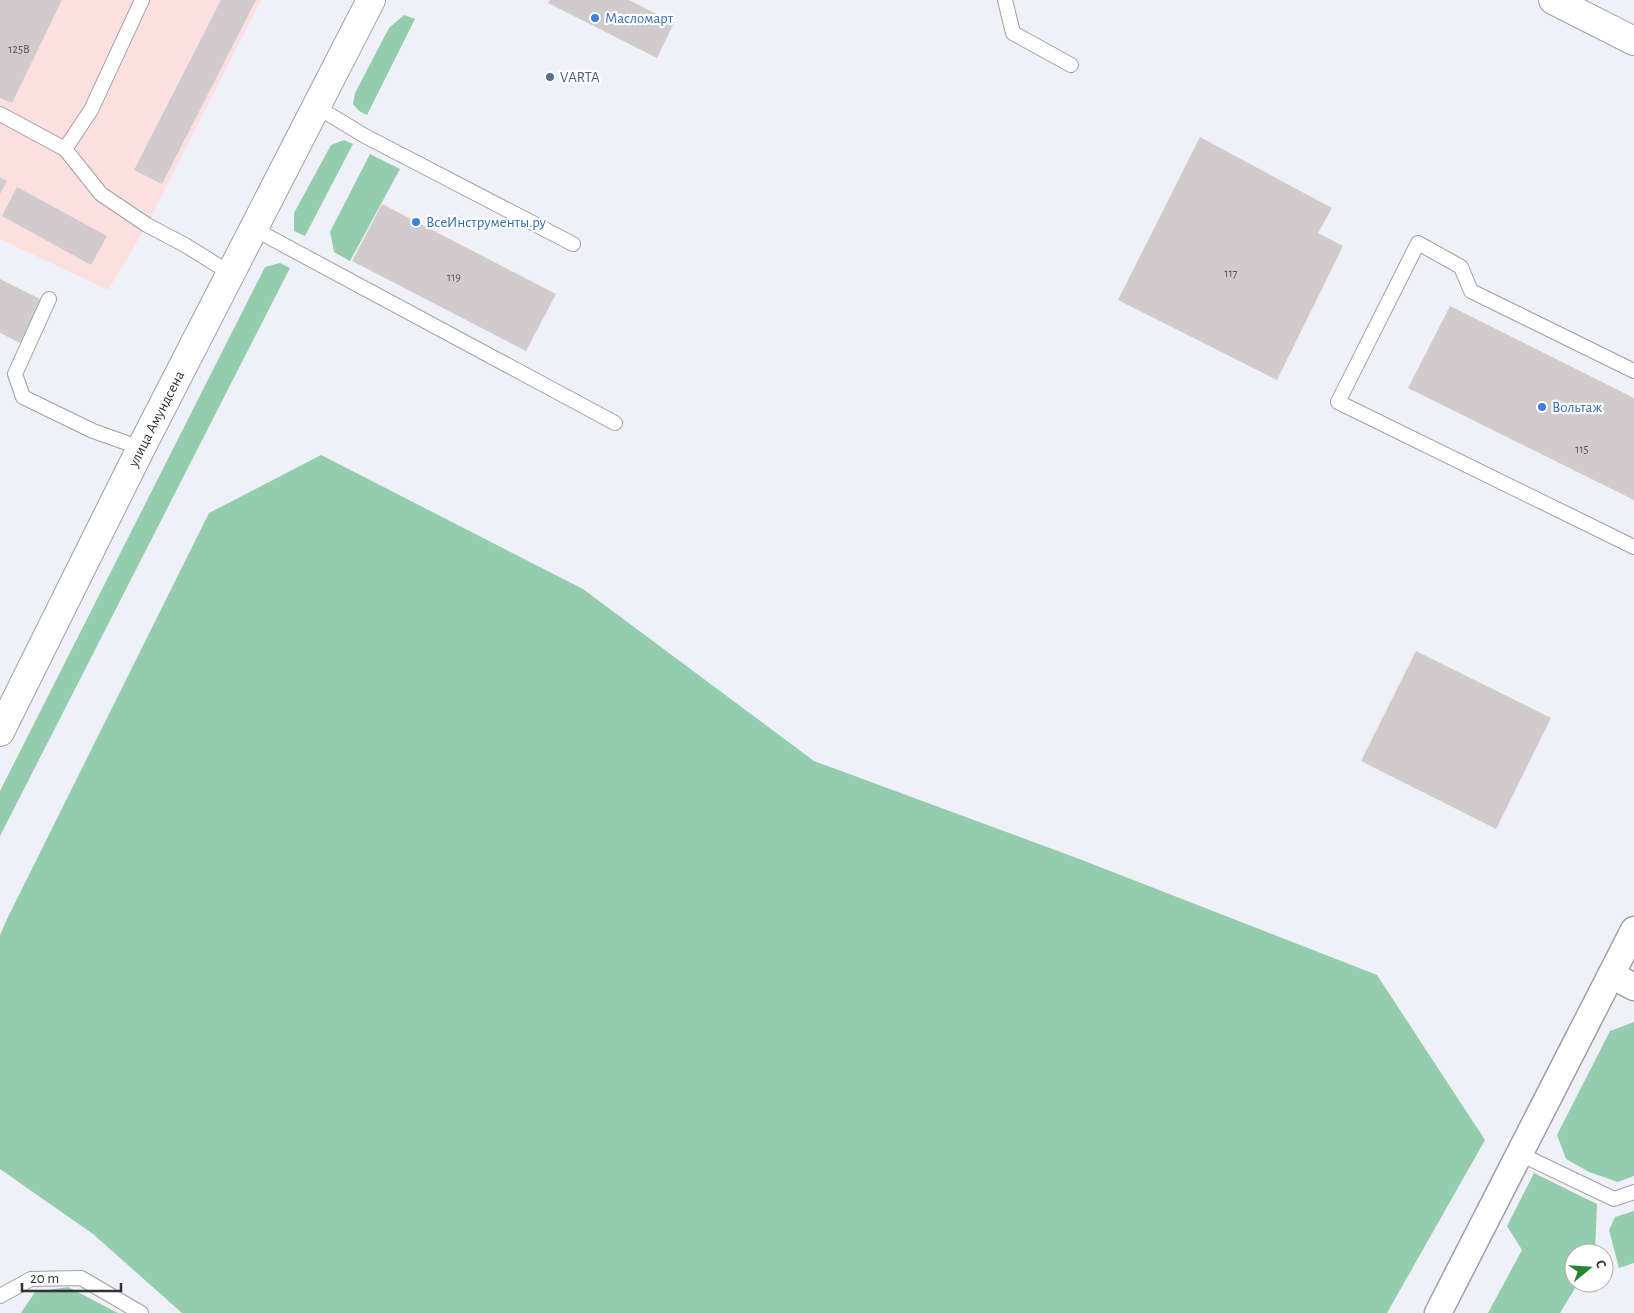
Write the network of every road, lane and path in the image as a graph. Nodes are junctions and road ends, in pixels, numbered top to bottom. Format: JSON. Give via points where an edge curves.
{"nodes":[{"id":1,"x":142,"y":0,"type":"edge"},
{"id":2,"x":371,"y":0,"type":"edge"},
{"id":3,"x":1005,"y":0,"type":"edge"},
{"id":4,"x":1553,"y":0,"type":"edge"},
{"id":5,"x":1634,"y":42,"type":"edge"},
{"id":6,"x":1071,"y":65,"type":"dead end"},
{"id":7,"x":317,"y":107,"type":"junction"},
{"id":8,"x":0,"y":114,"type":"edge"},
{"id":9,"x":65,"y":148,"type":"junction"},
{"id":10,"x":254,"y":229,"type":"junction"},
{"id":11,"x":573,"y":244,"type":"dead end"},
{"id":12,"x":230,"y":273,"type":"junction"},
{"id":13,"x":49,"y":299,"type":"dead end"},
{"id":14,"x":1634,"y":371,"type":"edge"},
{"id":15,"x":615,"y":423,"type":"dead end"},
{"id":16,"x":141,"y":448,"type":"junction"},
{"id":17,"x":1634,"y":547,"type":"edge"},
{"id":18,"x":0,"y":732,"type":"edge"},
{"id":19,"x":1634,"y":930,"type":"edge"},
{"id":20,"x":1623,"y":981,"type":"edge"},
{"id":21,"x":1520,"y":1154,"type":"junction"},
{"id":22,"x":1634,"y":1192,"type":"edge"},
{"id":23,"x":0,"y":1296,"type":"edge"},
{"id":24,"x":141,"y":1313,"type":"edge"},
{"id":25,"x":1438,"y":1313,"type":"edge"}],
"edges":[{"from":1,"to":9,"type":"lane","via":[[91,110]]},
{"from":2,"to":7,"type":"street"},
{"from":3,"to":6,"type":"lane","via":[[1013,33]]},
{"from":4,"to":5,"type":"street"},
{"from":7,"to":10,"type":"street","name":"улица Амундсена"},
{"from":7,"to":11,"type":"lane"},
{"from":8,"to":9,"type":"lane"},
{"from":9,"to":12,"type":"lane","via":[[101,194]]},
{"from":10,"to":12,"type":"street","name":"улица Амундсена"},
{"from":10,"to":15,"type":"lane"},
{"from":12,"to":16,"type":"street","name":"улица Амундсена"},
{"from":13,"to":16,"type":"lane","via":[[15,374],[23,397],[93,431]]},
{"from":14,"to":17,"type":"lane","via":[[1471,291],[1461,267],[1418,243],[1338,402]]},
{"from":16,"to":18,"type":"street","name":"улица Амундсена"},
{"from":19,"to":20,"type":"street"},
{"from":20,"to":21,"type":"street"},
{"from":21,"to":22,"type":"lane","via":[[1614,1199]]},
{"from":21,"to":25,"type":"street"},
{"from":23,"to":24,"type":"lane","via":[[31,1279],[81,1278]]}]}
